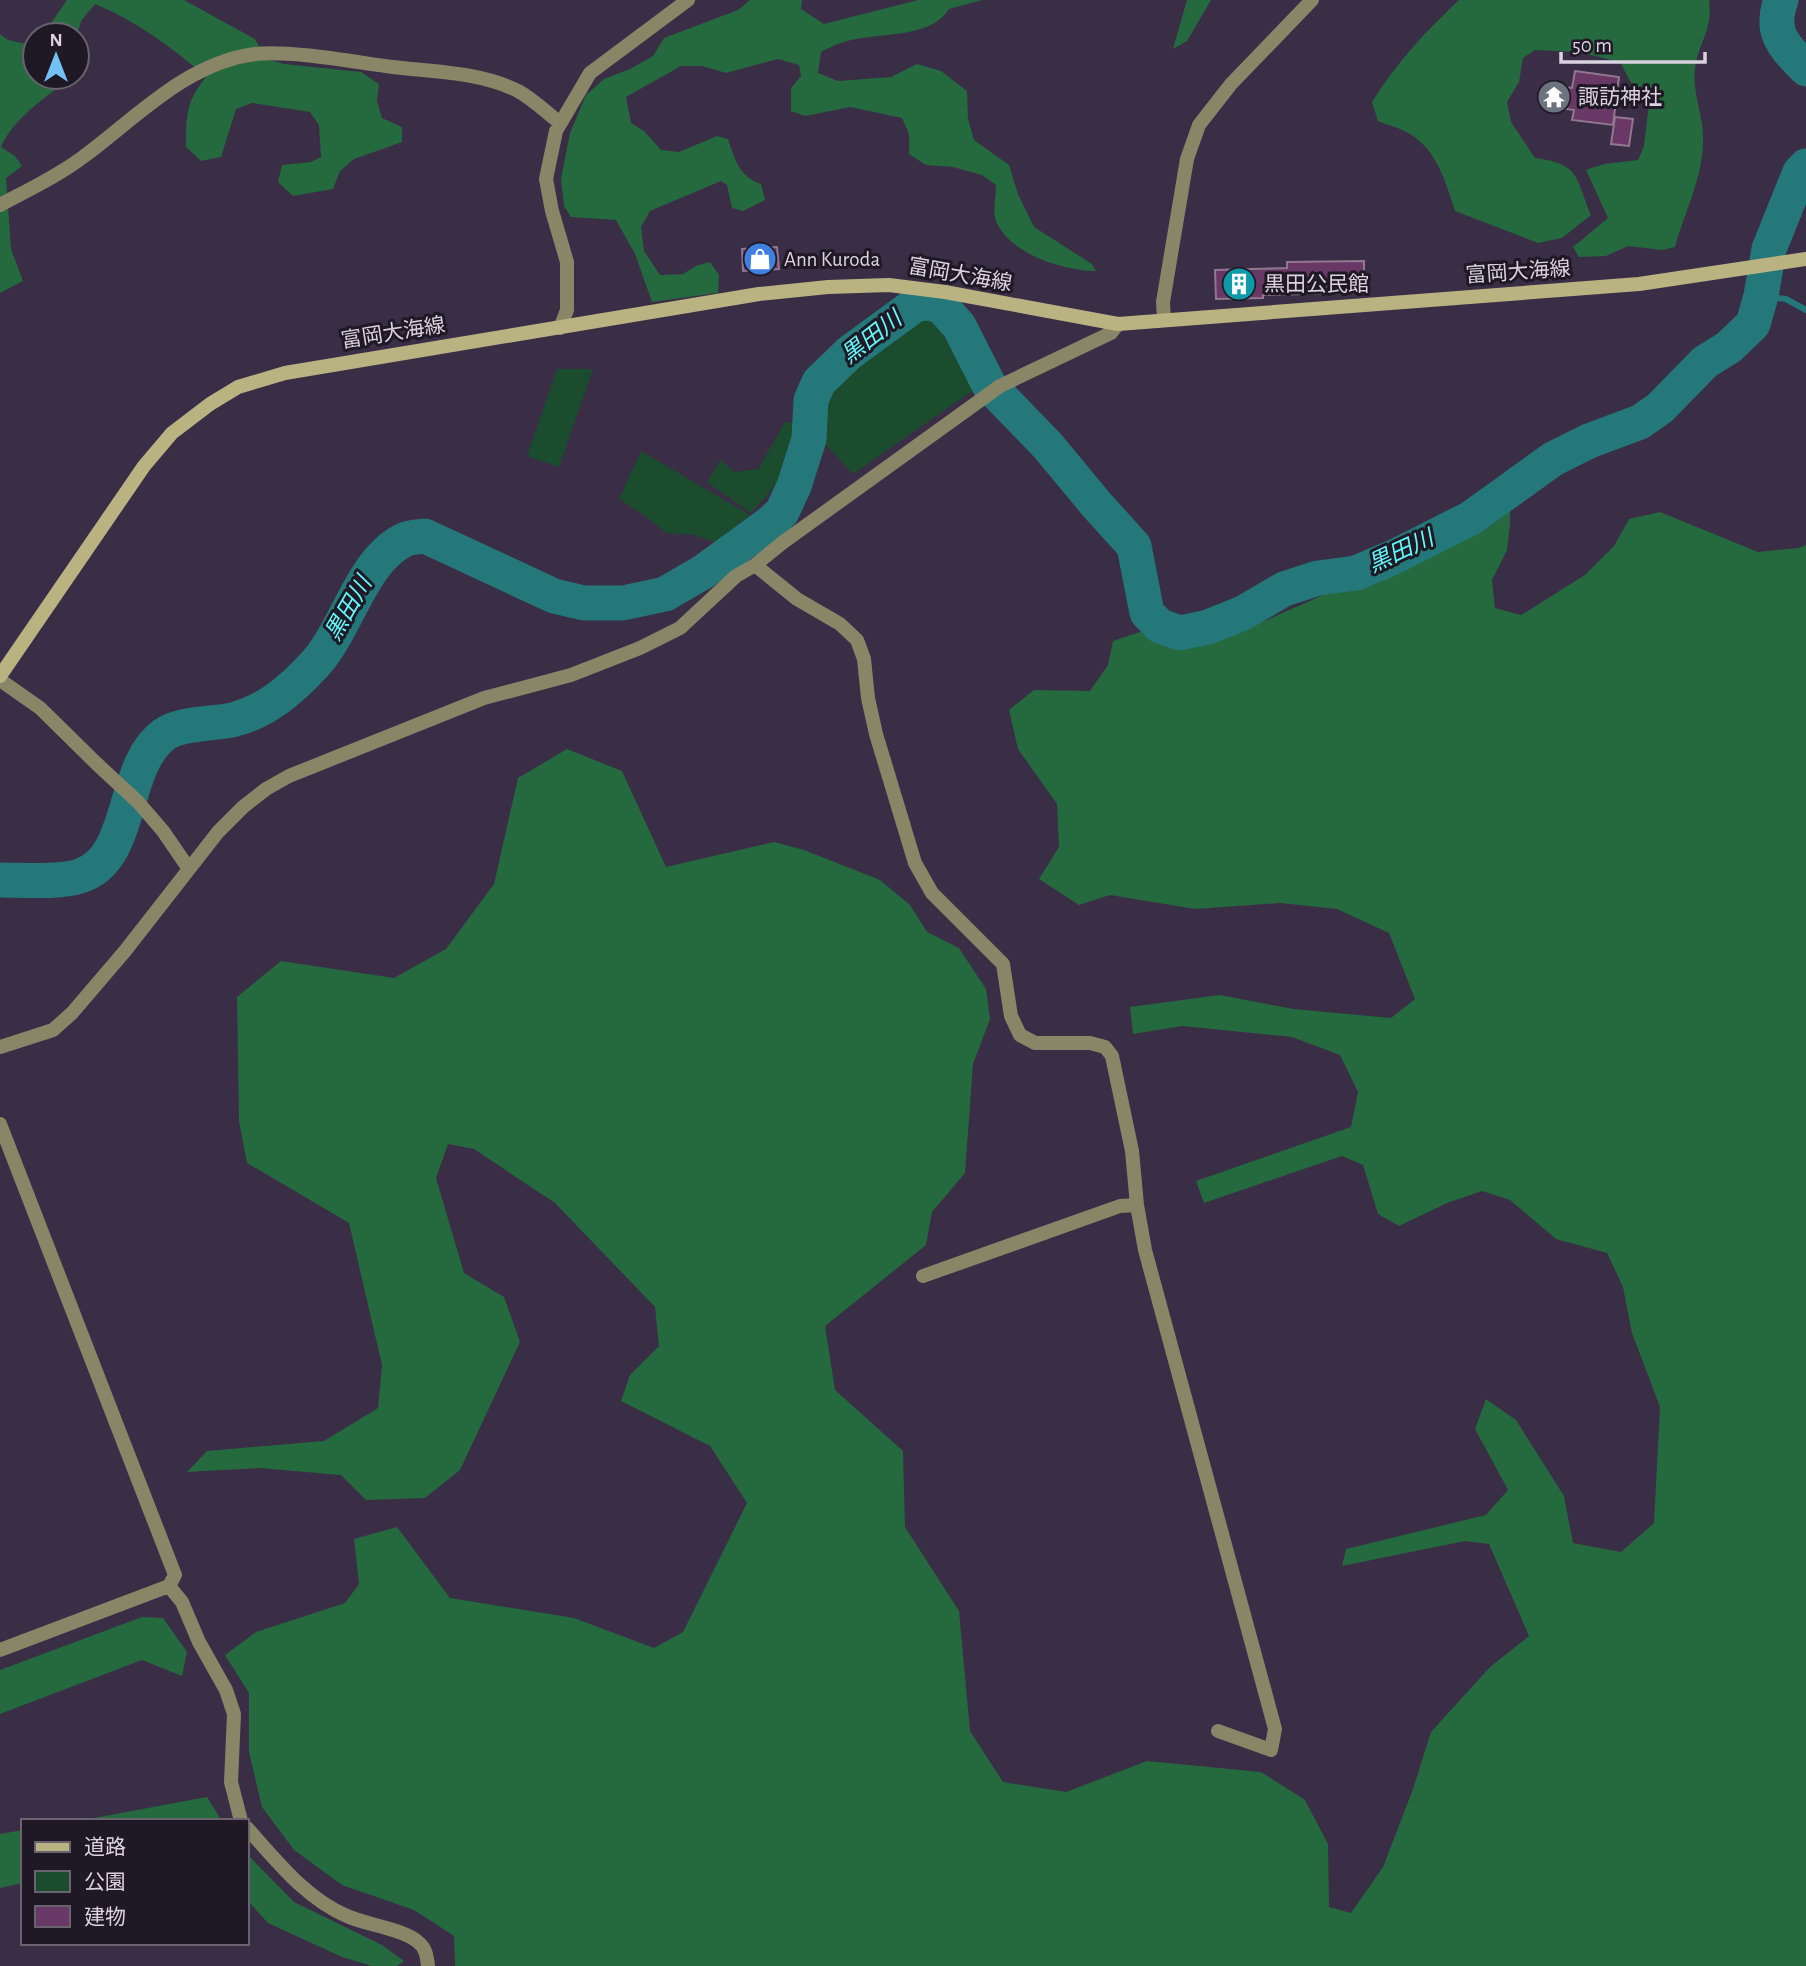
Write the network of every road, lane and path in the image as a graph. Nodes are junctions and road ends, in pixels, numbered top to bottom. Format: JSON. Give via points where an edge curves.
{"nodes":[{"id":1,"x":688,"y":0,"type":"edge"},
{"id":2,"x":1312,"y":0,"type":"edge"},
{"id":3,"x":560,"y":123,"type":"junction"},
{"id":4,"x":0,"y":205,"type":"edge"},
{"id":5,"x":1806,"y":259,"type":"edge"},
{"id":6,"x":1164,"y":320,"type":"junction"},
{"id":7,"x":1118,"y":324,"type":"junction"},
{"id":8,"x":560,"y":328,"type":"junction"},
{"id":9,"x":755,"y":565,"type":"junction"},
{"id":10,"x":0,"y":678,"type":"edge"},
{"id":11,"x":189,"y":869,"type":"junction"},
{"id":12,"x":0,"y":1047,"type":"edge"},
{"id":13,"x":0,"y":1124,"type":"edge"},
{"id":14,"x":1137,"y":1205,"type":"junction"},
{"id":15,"x":923,"y":1276,"type":"dead end"},
{"id":16,"x":169,"y":1586,"type":"junction"},
{"id":17,"x":0,"y":1650,"type":"edge"},
{"id":18,"x":1218,"y":1731,"type":"dead end"},
{"id":19,"x":240,"y":1819,"type":"edge"},
{"id":20,"x":248,"y":1829,"type":"edge"},
{"id":21,"x":428,"y":1966,"type":"edge"}],
"edges":[{"from":1,"to":3,"type":"street","via":[[590,73]]},
{"from":2,"to":6,"type":"street","via":[[1231,84],[1199,125],[1187,159],[1163,302]]},
{"from":3,"to":4,"type":"street","via":[[520,92],[490,79],[257,54],[198,73],[146,105],[83,157]]},
{"from":3,"to":8,"type":"street","via":[[546,179],[567,262],[567,310]]},
{"from":5,"to":6,"type":"main road","name":"富岡大海線","via":[[1639,284]]},
{"from":6,"to":7,"type":"main road","name":"富岡大海線"},
{"from":7,"to":8,"type":"main road","name":"富岡大海線","via":[[889,285],[759,295]]},
{"from":7,"to":9,"type":"street","via":[[1111,332],[1000,386]]},
{"from":8,"to":10,"type":"main road","name":"富岡大海線","via":[[285,373],[238,387],[210,404],[172,433],[144,466]]},
{"from":9,"to":11,"type":"street","via":[[736,576],[680,628],[640,648],[571,675],[484,698],[289,776],[243,807]]},
{"from":9,"to":14,"type":"street","via":[[857,640],[876,734],[915,863],[932,892],[1003,964],[1011,1016],[1020,1035],[1035,1042],[1090,1043],[1105,1047],[1112,1056],[1132,1151]]},
{"from":10,"to":11,"type":"street","via":[[40,708],[138,802]]},
{"from":11,"to":12,"type":"street","via":[[72,1013],[53,1030]]},
{"from":13,"to":16,"type":"street","via":[[175,1575]]},
{"from":14,"to":15,"type":"street","via":[[1120,1206]]},
{"from":14,"to":18,"type":"street","via":[[1145,1250],[1275,1729],[1271,1750]]},
{"from":16,"to":17,"type":"street"},
{"from":16,"to":19,"type":"street","via":[[182,1602],[234,1714],[231,1782]]},
{"from":20,"to":21,"type":"street","via":[[291,1877],[321,1901],[345,1916],[419,1942]]}]}
